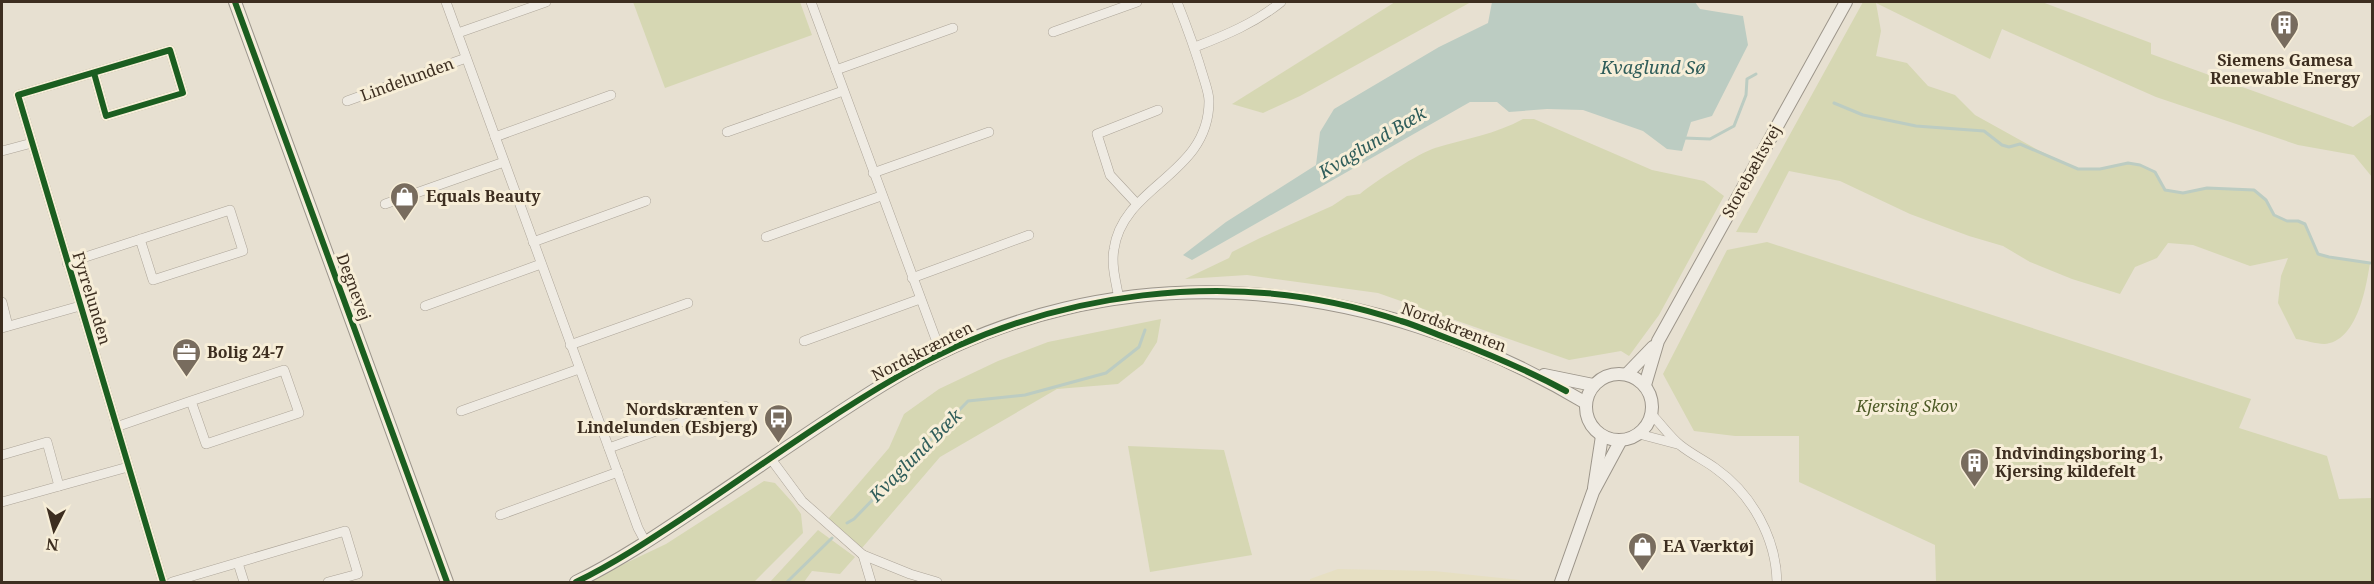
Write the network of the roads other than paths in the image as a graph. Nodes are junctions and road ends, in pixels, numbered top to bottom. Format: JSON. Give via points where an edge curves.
{"nodes":[{"id":1,"x":235,"y":2,"type":"edge"},
{"id":2,"x":446,"y":2,"type":"edge"},
{"id":3,"x":546,"y":2,"type":"edge"},
{"id":4,"x":811,"y":2,"type":"edge"},
{"id":5,"x":1137,"y":2,"type":"edge"},
{"id":6,"x":1177,"y":2,"type":"edge"},
{"id":7,"x":1281,"y":2,"type":"edge"},
{"id":8,"x":1846,"y":2,"type":"edge"},
{"id":9,"x":953,"y":27,"type":"dead end"},
{"id":10,"x":1053,"y":32,"type":"dead end"},
{"id":11,"x":458,"y":33,"type":"junction"},
{"id":12,"x":1195,"y":47,"type":"junction"},
{"id":13,"x":466,"y":57,"type":"junction"},
{"id":14,"x":836,"y":69,"type":"junction"},
{"id":15,"x":93,"y":73,"type":"junction"},
{"id":16,"x":843,"y":90,"type":"junction"},
{"id":17,"x":611,"y":95,"type":"dead end"},
{"id":18,"x":347,"y":100,"type":"dead end"},
{"id":19,"x":1158,"y":110,"type":"dead end"},
{"id":20,"x":727,"y":132,"type":"dead end"},
{"id":21,"x":989,"y":132,"type":"dead end"},
{"id":22,"x":495,"y":137,"type":"junction"},
{"id":23,"x":32,"y":142,"type":"junction"},
{"id":24,"x":2,"y":151,"type":"edge"},
{"id":25,"x":504,"y":162,"type":"junction"},
{"id":26,"x":873,"y":173,"type":"junction"},
{"id":27,"x":881,"y":196,"type":"junction"},
{"id":28,"x":646,"y":201,"type":"dead end"},
{"id":29,"x":386,"y":204,"type":"dead end"},
{"id":30,"x":1137,"y":204,"type":"junction"},
{"id":31,"x":1029,"y":236,"type":"dead end"},
{"id":32,"x":766,"y":237,"type":"dead end"},
{"id":33,"x":140,"y":239,"type":"junction"},
{"id":34,"x":533,"y":242,"type":"junction"},
{"id":35,"x":67,"y":262,"type":"junction"},
{"id":36,"x":541,"y":264,"type":"junction"},
{"id":37,"x":912,"y":278,"type":"junction"},
{"id":38,"x":1119,"y":298,"type":"junction"},
{"id":39,"x":920,"y":299,"type":"junction"},
{"id":40,"x":2,"y":302,"type":"edge"},
{"id":41,"x":688,"y":303,"type":"dead end"},
{"id":42,"x":81,"y":306,"type":"junction"},
{"id":43,"x":425,"y":306,"type":"dead end"},
{"id":44,"x":5,"y":327,"type":"edge"},
{"id":45,"x":804,"y":341,"type":"dead end"},
{"id":46,"x":1658,"y":341,"type":"junction"},
{"id":47,"x":570,"y":345,"type":"junction"},
{"id":48,"x":941,"y":353,"type":"junction"},
{"id":49,"x":579,"y":369,"type":"junction"},
{"id":50,"x":1531,"y":372,"type":"junction"},
{"id":51,"x":1628,"y":374,"type":"junction"},
{"id":52,"x":1593,"y":385,"type":"junction"},
{"id":53,"x":1645,"y":385,"type":"junction"},
{"id":54,"x":191,"y":401,"type":"junction"},
{"id":55,"x":1586,"y":403,"type":"junction"},
{"id":56,"x":725,"y":406,"type":"dead end"},
{"id":57,"x":461,"y":411,"type":"dead end"},
{"id":58,"x":1652,"y":415,"type":"junction"},
{"id":59,"x":116,"y":427,"type":"junction"},
{"id":60,"x":1639,"y":434,"type":"junction"},
{"id":61,"x":1602,"y":436,"type":"junction"},
{"id":62,"x":1621,"y":440,"type":"junction"},
{"id":63,"x":1679,"y":444,"type":"junction"},
{"id":64,"x":609,"y":448,"type":"junction"},
{"id":65,"x":2,"y":455,"type":"edge"},
{"id":66,"x":771,"y":459,"type":"junction"},
{"id":67,"x":128,"y":467,"type":"junction"},
{"id":68,"x":618,"y":472,"type":"junction"},
{"id":69,"x":59,"y":486,"type":"junction"},
{"id":70,"x":1593,"y":492,"type":"junction"},
{"id":71,"x":2,"y":502,"type":"edge"},
{"id":72,"x":500,"y":515,"type":"dead end"},
{"id":73,"x":646,"y":543,"type":"junction"},
{"id":74,"x":863,"y":555,"type":"junction"},
{"id":75,"x":238,"y":563,"type":"junction"},
{"id":76,"x":163,"y":582,"type":"edge"},
{"id":77,"x":172,"y":582,"type":"edge"},
{"id":78,"x":244,"y":582,"type":"edge"},
{"id":79,"x":328,"y":582,"type":"edge"},
{"id":80,"x":447,"y":582,"type":"edge"},
{"id":81,"x":576,"y":582,"type":"edge"},
{"id":82,"x":871,"y":582,"type":"edge"},
{"id":83,"x":937,"y":582,"type":"edge"},
{"id":84,"x":1561,"y":582,"type":"edge"},
{"id":85,"x":1778,"y":582,"type":"edge"}],
"edges":[{"from":1,"to":80,"type":"street","name":"Degnevej"},
{"from":2,"to":11,"type":"street","name":"Lindelunden"},
{"from":3,"to":11,"type":"street","name":"Lindelunden"},
{"from":4,"to":14,"type":"street"},
{"from":5,"to":10,"type":"street"},
{"from":6,"to":12,"type":"street"},
{"from":7,"to":12,"type":"street","via":[[1237,30]]},
{"from":8,"to":46,"type":"street","name":"Storebæltsvej"},
{"from":9,"to":14,"type":"street"},
{"from":11,"to":13,"type":"street","name":"Lindelunden"},
{"from":12,"to":30,"type":"street","via":[[1209,99],[1202,140]]},
{"from":13,"to":18,"type":"street","name":"Lindelunden"},
{"from":13,"to":22,"type":"street","name":"Lindelunden"},
{"from":14,"to":16,"type":"street"},
{"from":15,"to":15,"type":"street","name":"Fyrrelunden","via":[[106,116],[183,93],[170,50]]},
{"from":15,"to":23,"type":"street","name":"Fyrrelunden","via":[[18,95]]},
{"from":16,"to":20,"type":"street"},
{"from":16,"to":26,"type":"street"},
{"from":17,"to":22,"type":"street"},
{"from":19,"to":30,"type":"street","via":[[1097,134],[1110,175]]},
{"from":21,"to":26,"type":"street"},
{"from":22,"to":25,"type":"street","name":"Lindelunden"},
{"from":23,"to":24,"type":"street"},
{"from":23,"to":35,"type":"street","name":"Fyrrelunden"},
{"from":25,"to":29,"type":"street"},
{"from":25,"to":34,"type":"street","name":"Lindelunden"},
{"from":26,"to":27,"type":"street"},
{"from":27,"to":32,"type":"street"},
{"from":27,"to":37,"type":"street"},
{"from":28,"to":34,"type":"street"},
{"from":30,"to":38,"type":"street","via":[[1124,221],[1114,249]]},
{"from":31,"to":37,"type":"street"},
{"from":33,"to":33,"type":"street","name":"Fyrrelunden","via":[[153,280],[243,251],[230,210]]},
{"from":33,"to":35,"type":"street","name":"Fyrrelunden"},
{"from":34,"to":36,"type":"street","name":"Lindelunden"},
{"from":35,"to":42,"type":"street","name":"Fyrrelunden"},
{"from":36,"to":43,"type":"street"},
{"from":36,"to":47,"type":"street","name":"Lindelunden"},
{"from":37,"to":39,"type":"street"},
{"from":38,"to":48,"type":"street","name":"Nordskrænten","via":[[1051,312]]},
{"from":38,"to":50,"type":"street","name":"Nordskrænten","via":[[1213,291],[1280,295],[1335,304],[1399,320]]},
{"from":39,"to":45,"type":"street"},
{"from":39,"to":48,"type":"street"},
{"from":40,"to":44,"type":"street","name":"Fyrrelunden"},
{"from":41,"to":47,"type":"street"},
{"from":42,"to":44,"type":"street","name":"Fyrrelunden"},
{"from":42,"to":59,"type":"street","name":"Fyrrelunden"},
{"from":46,"to":51,"type":"street","name":"Storebæltsvej"},
{"from":46,"to":53,"type":"street","name":"Storebæltsvej"},
{"from":47,"to":49,"type":"street","name":"Lindelunden"},
{"from":48,"to":66,"type":"street","name":"Nordskrænten","via":[[865,396]]},
{"from":49,"to":57,"type":"street"},
{"from":49,"to":64,"type":"street","name":"Lindelunden"},
{"from":50,"to":52,"type":"street","name":"Nordskrænten"},
{"from":50,"to":55,"type":"street","name":"Nordskrænten"},
{"from":51,"to":52,"type":"street","via":[[1609,375]]},
{"from":51,"to":53,"type":"street"},
{"from":52,"to":55,"type":"street"},
{"from":53,"to":58,"type":"street","via":[[1653,404]]},
{"from":54,"to":54,"type":"street","via":[[284,370],[299,413],[206,444]]},
{"from":54,"to":59,"type":"street"},
{"from":55,"to":61,"type":"street","via":[[1589,422]]},
{"from":56,"to":64,"type":"street"},
{"from":58,"to":60,"type":"street"},
{"from":58,"to":63,"type":"street"},
{"from":59,"to":67,"type":"street","name":"Fyrrelunden"},
{"from":60,"to":62,"type":"street"},
{"from":60,"to":63,"type":"street"},
{"from":61,"to":62,"type":"street"},
{"from":61,"to":70,"type":"street"},
{"from":62,"to":70,"type":"street"},
{"from":63,"to":85,"type":"street","via":[[1717,469],[1752,505],[1767,534]]},
{"from":64,"to":68,"type":"street","name":"Lindelunden"},
{"from":65,"to":69,"type":"street","via":[[47,442]]},
{"from":66,"to":73,"type":"street","name":"Nordskrænten"},
{"from":66,"to":74,"type":"street","via":[[802,501]]},
{"from":67,"to":69,"type":"street"},
{"from":67,"to":76,"type":"street","name":"Fyrrelunden"},
{"from":68,"to":72,"type":"street"},
{"from":68,"to":73,"type":"street","name":"Lindelunden"},
{"from":69,"to":71,"type":"street"},
{"from":70,"to":84,"type":"street"},
{"from":73,"to":81,"type":"street","name":"Nordskrænten"},
{"from":74,"to":82,"type":"street"},
{"from":74,"to":83,"type":"street"},
{"from":75,"to":77,"type":"street"},
{"from":75,"to":78,"type":"street"},
{"from":75,"to":79,"type":"street","via":[[345,531],[358,574]]}]}
